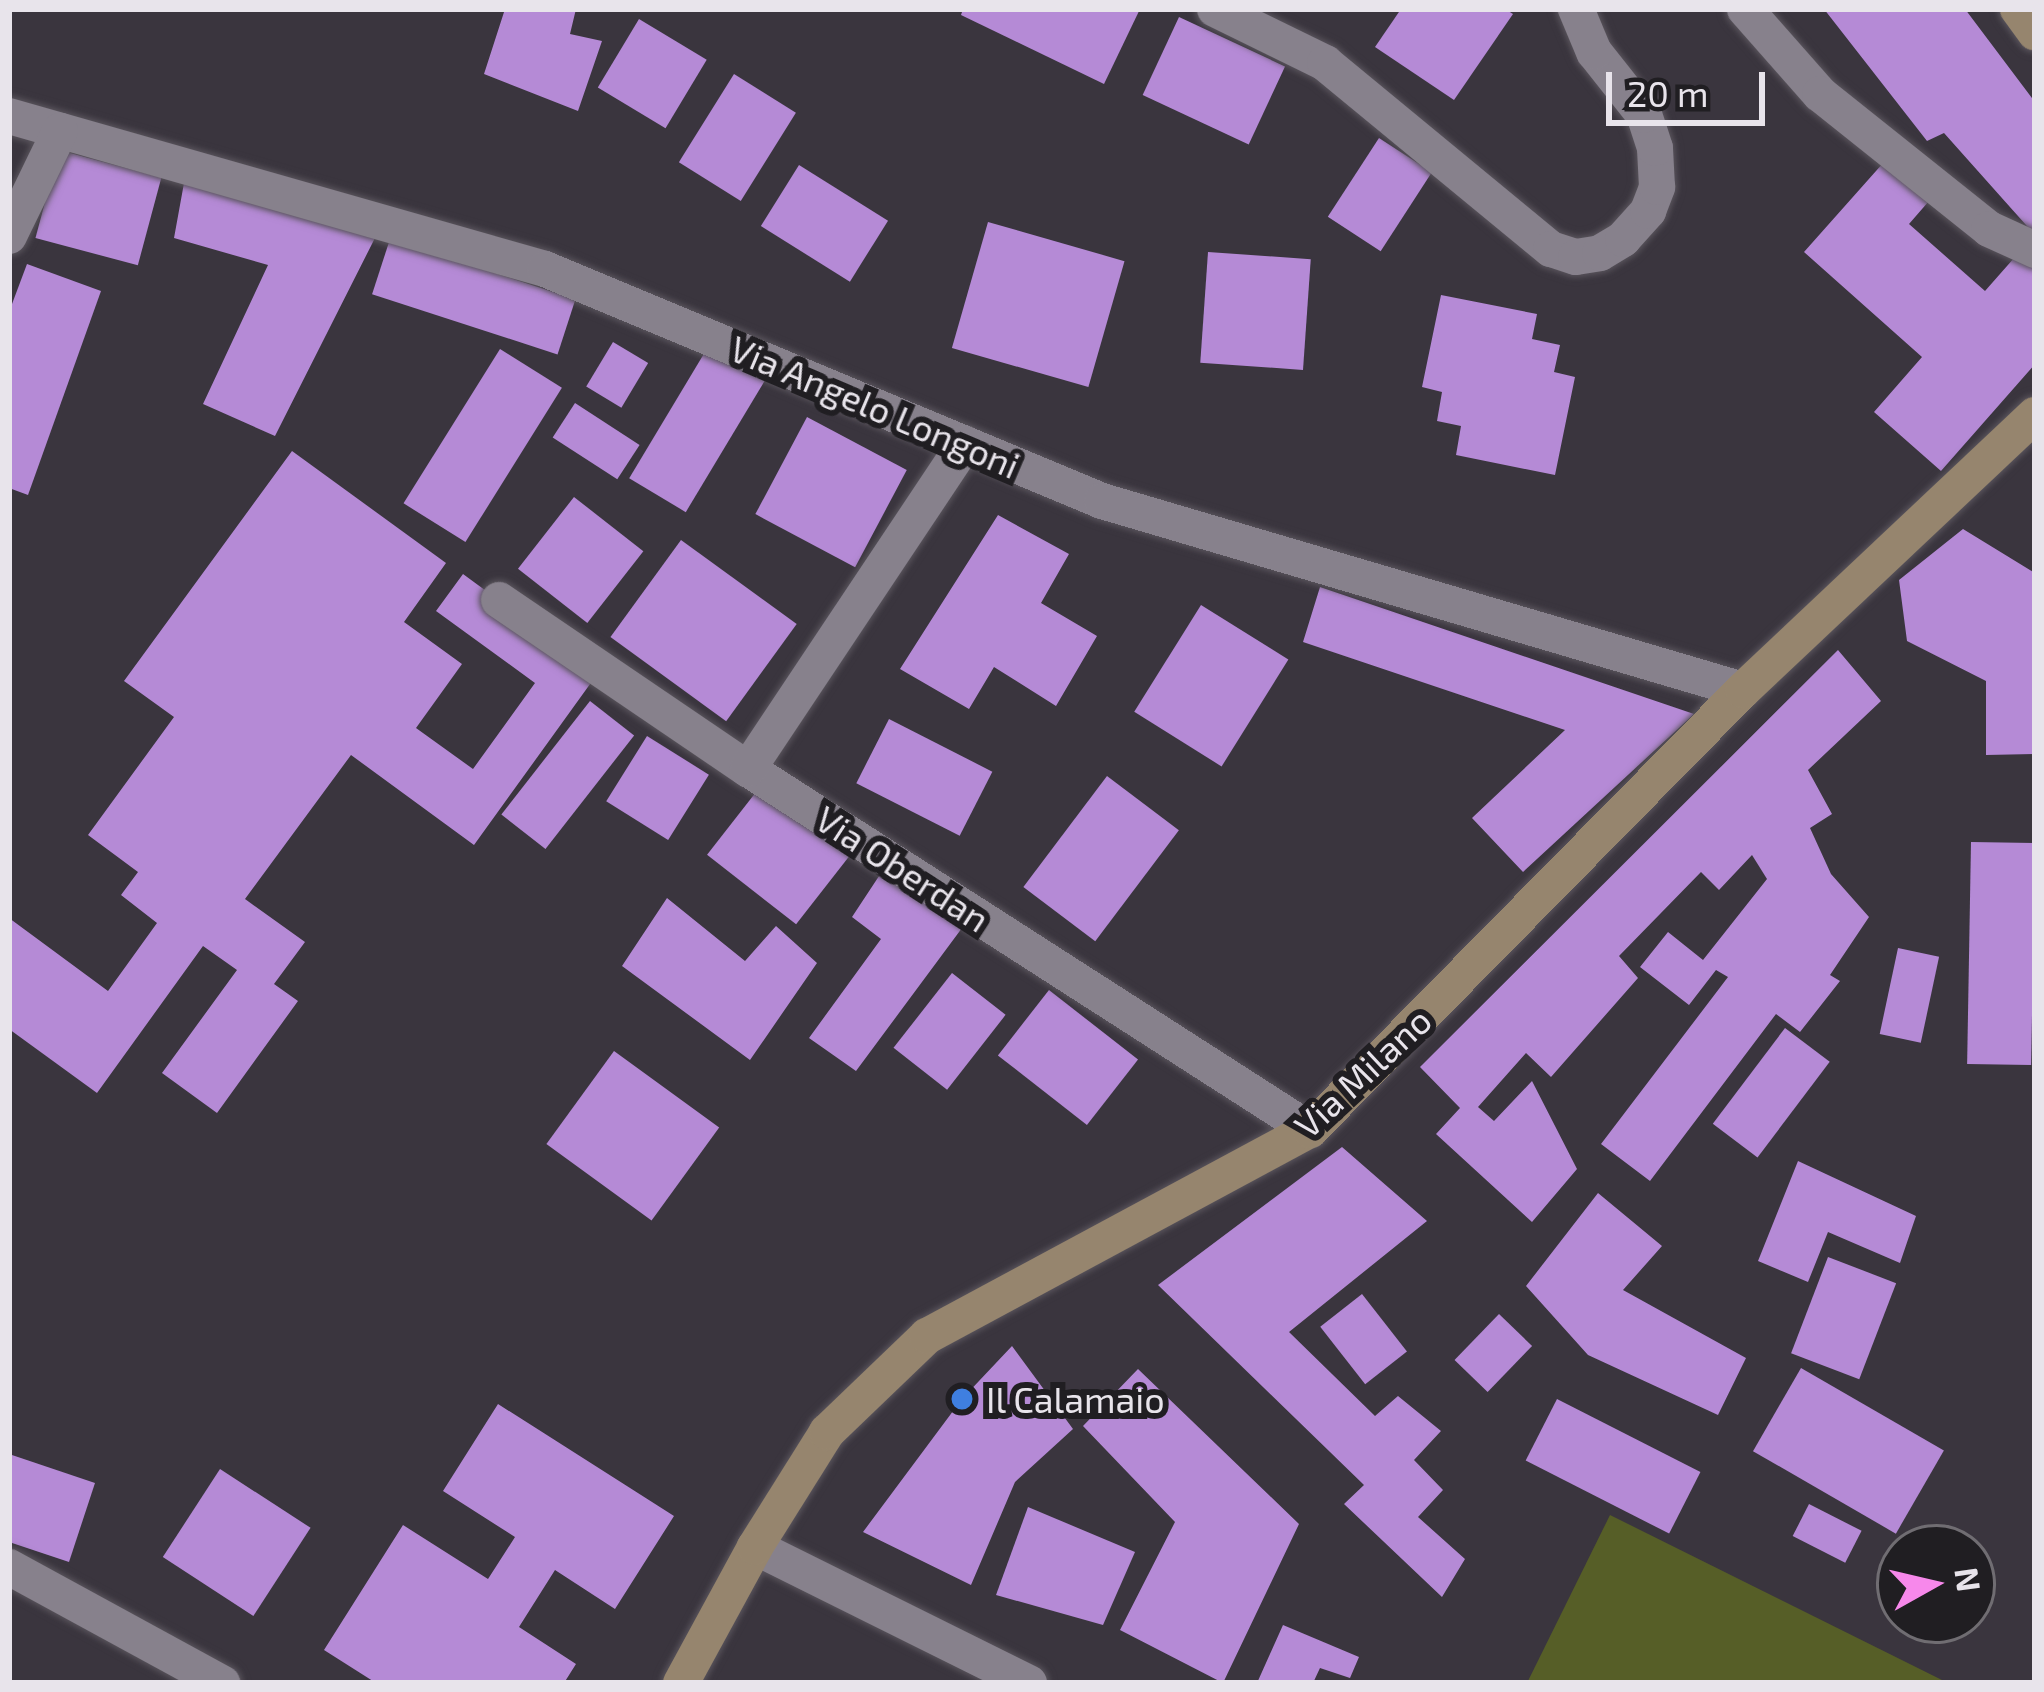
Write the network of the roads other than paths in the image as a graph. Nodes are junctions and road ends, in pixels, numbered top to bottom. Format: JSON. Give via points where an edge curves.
{"nodes":[{"id":1,"x":1216,"y":9,"type":"edge"},
{"id":2,"x":1576,"y":9,"type":"edge"},
{"id":3,"x":1744,"y":9,"type":"edge"},
{"id":4,"x":2018,"y":9,"type":"edge"},
{"id":5,"x":2035,"y":32,"type":"edge"},
{"id":6,"x":9,"y":116,"type":"edge"},
{"id":7,"x":60,"y":130,"type":"junction"},
{"id":8,"x":9,"y":236,"type":"edge"},
{"id":9,"x":2035,"y":250,"type":"edge"},
{"id":10,"x":2035,"y":415,"type":"edge"},
{"id":11,"x":965,"y":443,"type":"junction"},
{"id":12,"x":500,"y":600,"type":"dead end"},
{"id":13,"x":1743,"y":690,"type":"junction"},
{"id":14,"x":748,"y":769,"type":"junction"},
{"id":15,"x":1310,"y":1130,"type":"junction"},
{"id":16,"x":755,"y":1547,"type":"junction"},
{"id":17,"x":9,"y":1567,"type":"edge"},
{"id":18,"x":222,"y":1683,"type":"edge"},
{"id":19,"x":681,"y":1683,"type":"edge"},
{"id":20,"x":1029,"y":1683,"type":"edge"}],
"edges":[{"from":1,"to":2,"type":"street","via":[[1324,63],[1551,249],[1576,257],[1623,239],[1658,187],[1644,115],[1594,52]]},
{"from":3,"to":9,"type":"street","via":[[1820,94],[1989,229]]},
{"from":4,"to":5,"type":"main road"},
{"from":6,"to":7,"type":"street","name":"Via Angelo Longoni"},
{"from":7,"to":8,"type":"street"},
{"from":7,"to":11,"type":"street","name":"Via Angelo Longoni","via":[[545,268]]},
{"from":10,"to":13,"type":"main road","name":"Via Milano"},
{"from":11,"to":13,"type":"street","name":"Via Angelo Longoni","via":[[1102,500]]},
{"from":11,"to":14,"type":"street"},
{"from":12,"to":14,"type":"street","name":"Via Oberdan"},
{"from":13,"to":15,"type":"main road","name":"Via Milano"},
{"from":14,"to":15,"type":"street","name":"Via Oberdan"},
{"from":15,"to":16,"type":"main road","name":"Via Milano","via":[[927,1336],[827,1432]]},
{"from":16,"to":19,"type":"main road","name":"Via Milano"},
{"from":16,"to":20,"type":"street"},
{"from":17,"to":18,"type":"street"}]}
